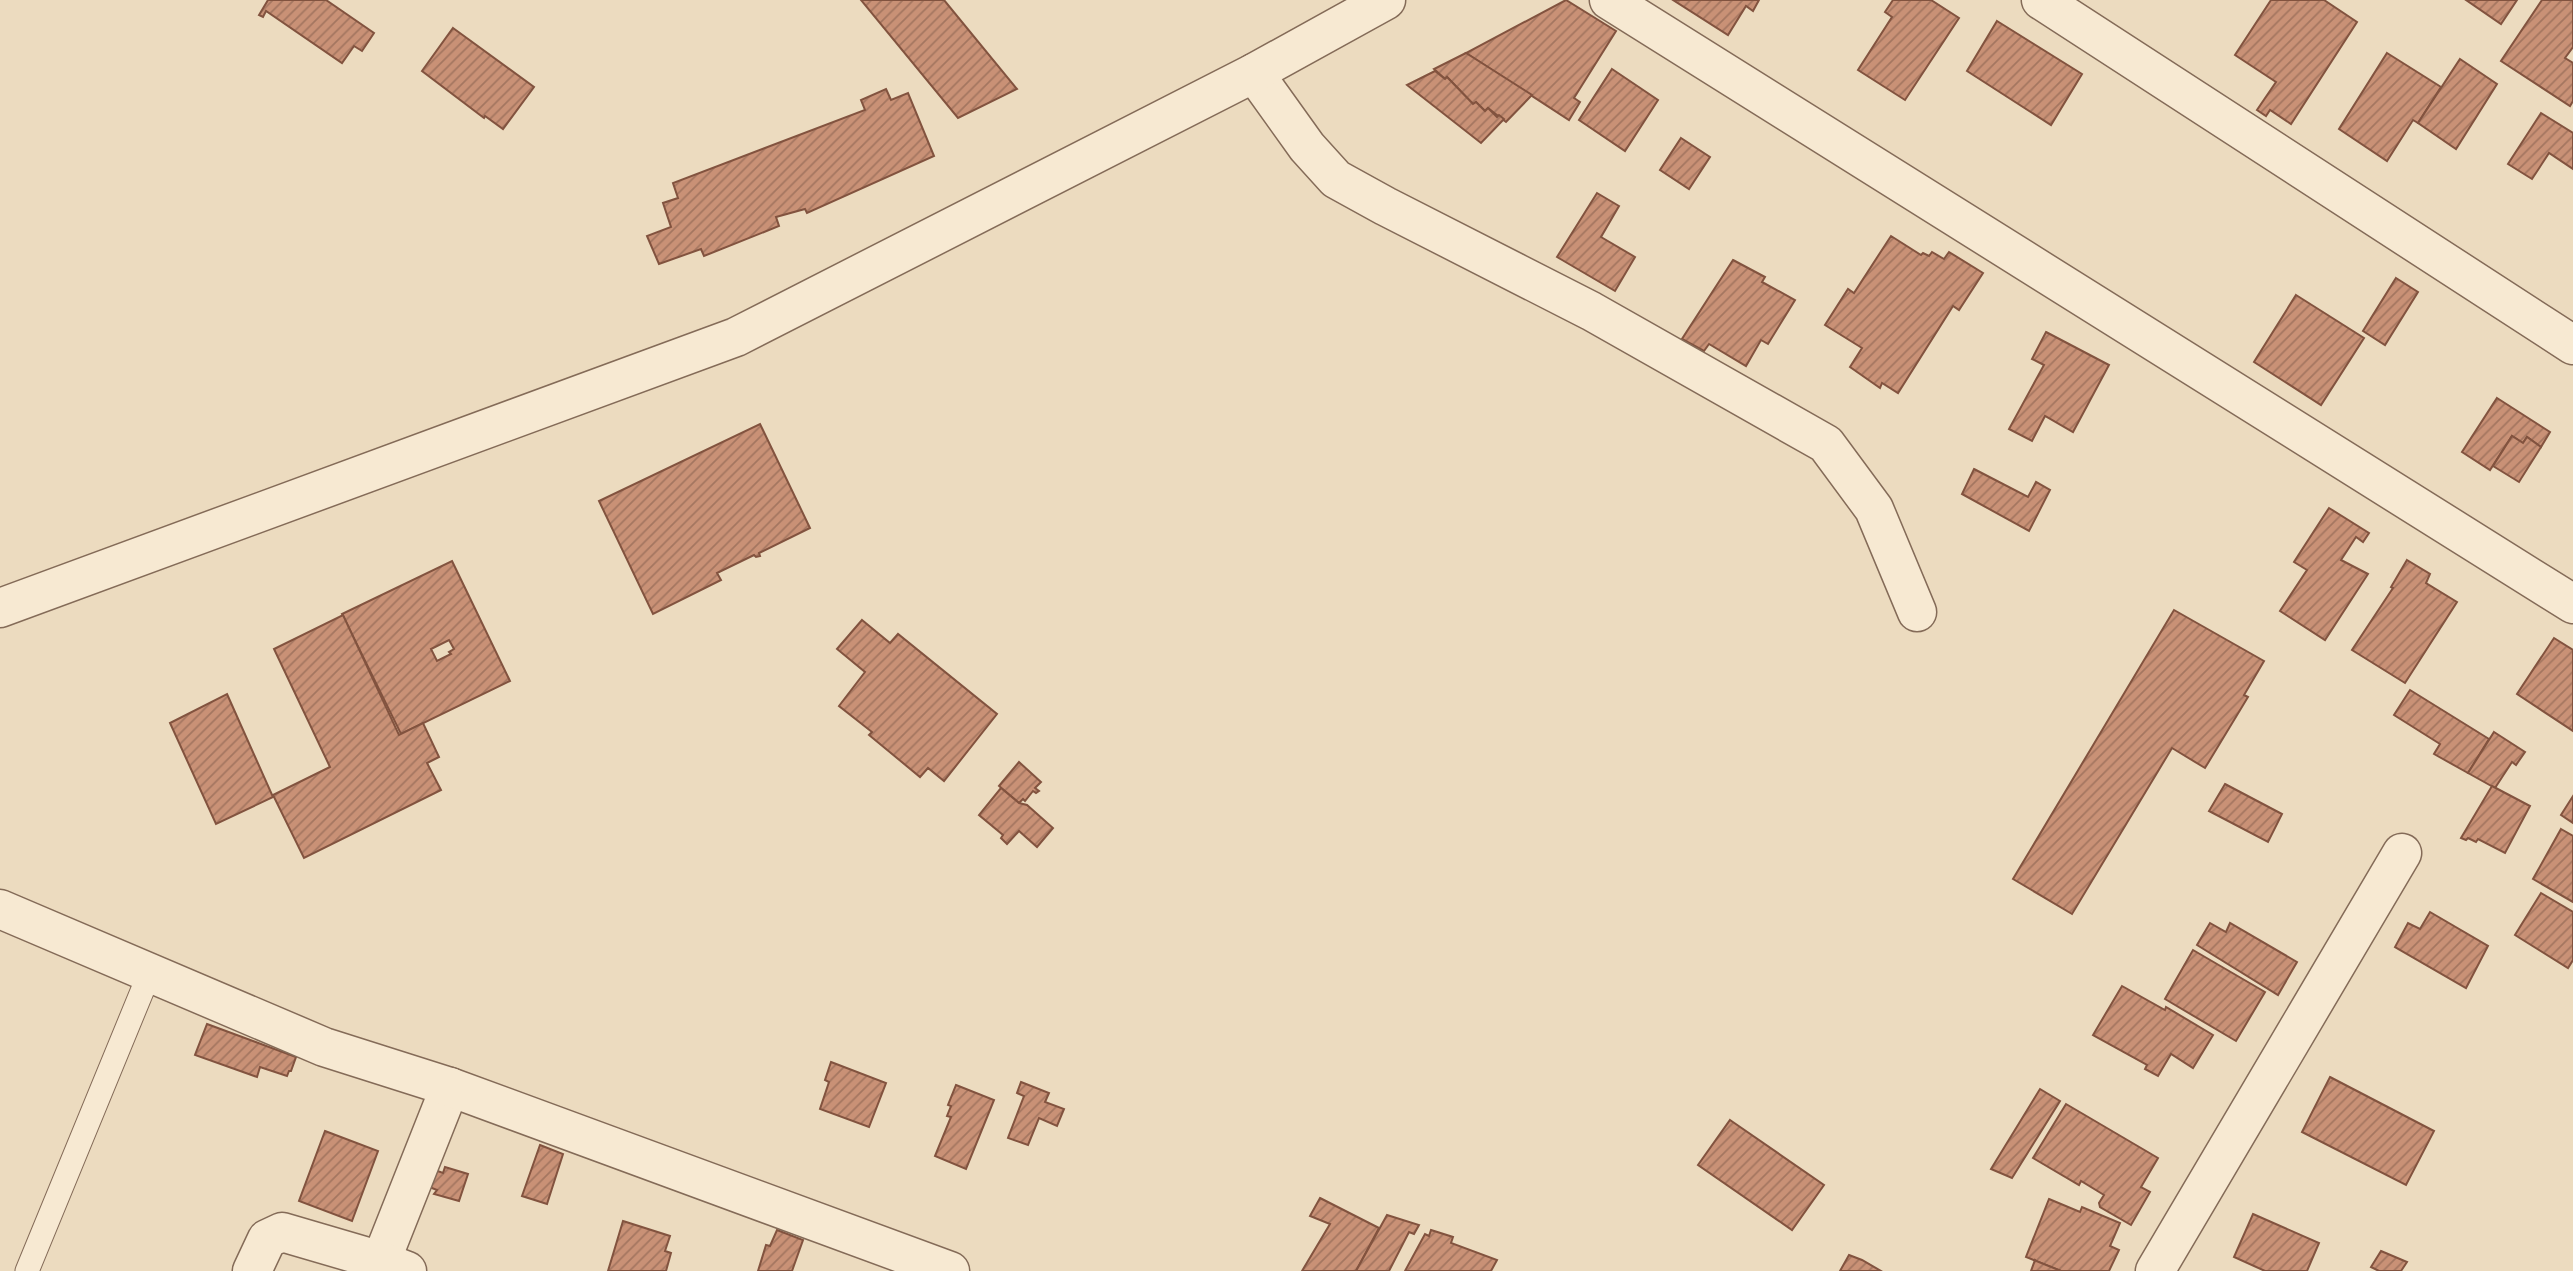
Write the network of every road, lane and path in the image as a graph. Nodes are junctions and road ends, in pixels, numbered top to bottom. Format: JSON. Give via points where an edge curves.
{"nodes":[{"id":1,"x":1387,"y":0,"type":"edge"},
{"id":2,"x":1609,"y":0,"type":"edge"},
{"id":3,"x":2041,"y":0,"type":"edge"},
{"id":4,"x":1654,"y":10,"type":"edge"},
{"id":5,"x":1254,"y":73,"type":"junction"},
{"id":6,"x":2573,"y":345,"type":"edge"},
{"id":7,"x":2573,"y":604,"type":"edge"},
{"id":8,"x":0,"y":608,"type":"edge"},
{"id":9,"x":1917,"y":612,"type":"dead end"},
{"id":10,"x":2402,"y":853,"type":"dead end"},
{"id":11,"x":0,"y":908,"type":"edge"},
{"id":12,"x":150,"y":972,"type":"junction"},
{"id":13,"x":450,"y":1087,"type":"junction"},
{"id":14,"x":394,"y":1266,"type":"edge"},
{"id":15,"x":27,"y":1271,"type":"edge"},
{"id":16,"x":252,"y":1271,"type":"edge"},
{"id":17,"x":950,"y":1271,"type":"edge"},
{"id":18,"x":2155,"y":1271,"type":"edge"}],
"edges":[{"from":1,"to":5,"type":"street"},
{"from":2,"to":4,"type":"street"},
{"from":3,"to":6,"type":"street"},
{"from":4,"to":7,"type":"street"},
{"from":5,"to":8,"type":"street","via":[[736,337]]},
{"from":5,"to":9,"type":"street","via":[[1307,147],[1336,178],[1591,311],[1826,444],[1874,509]]},
{"from":10,"to":18,"type":"street"},
{"from":11,"to":12,"type":"street"},
{"from":12,"to":13,"type":"street","via":[[324,1047]]},
{"from":12,"to":15,"type":"lane"},
{"from":13,"to":14,"type":"street"},
{"from":13,"to":17,"type":"street"},
{"from":14,"to":16,"type":"street","via":[[282,1232],[267,1239]]}]}
